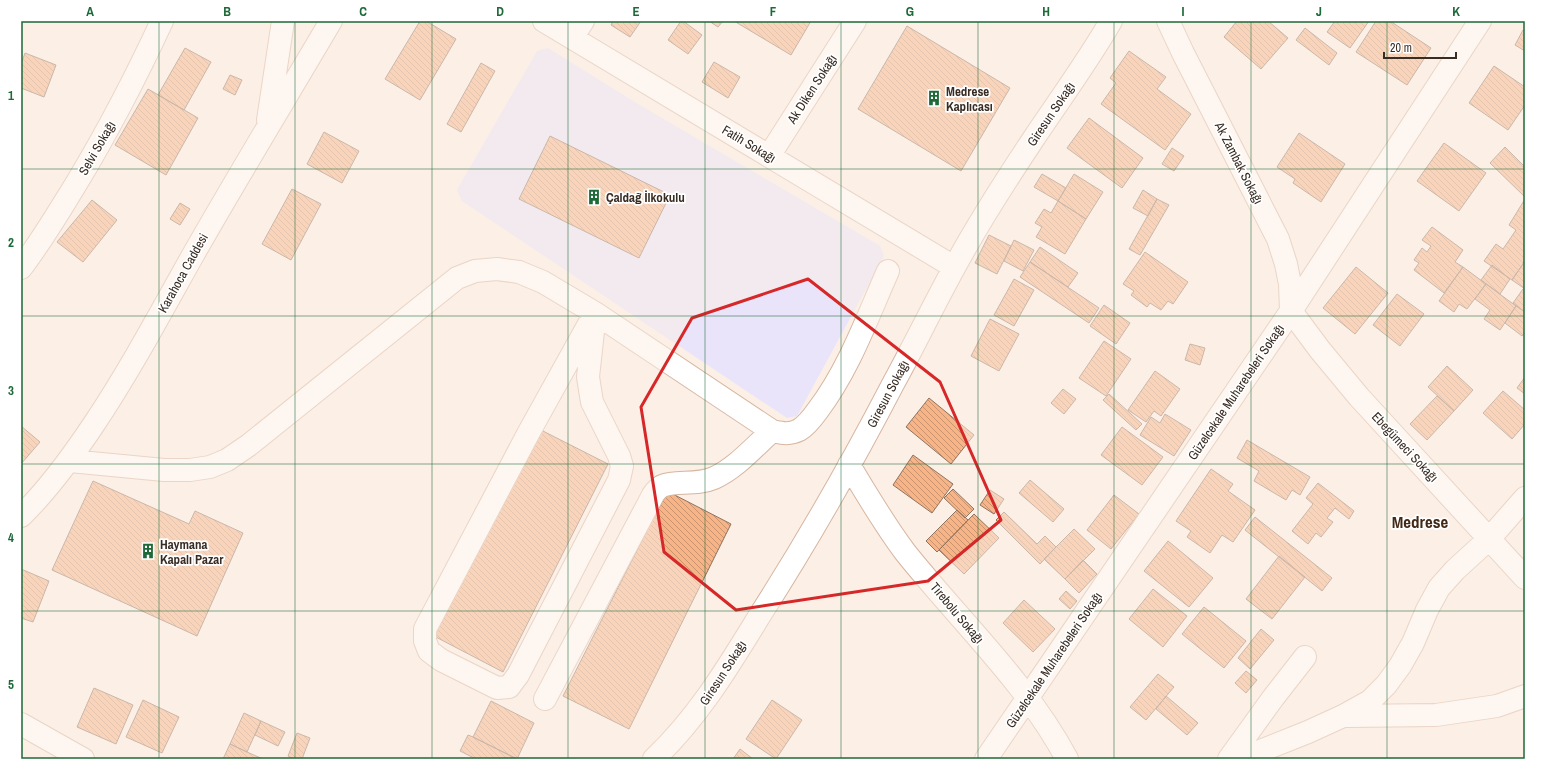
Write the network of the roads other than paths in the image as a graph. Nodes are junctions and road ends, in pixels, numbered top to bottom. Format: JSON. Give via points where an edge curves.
{"nodes":[{"id":1,"x":162,"y":21,"type":"edge"},
{"id":2,"x":283,"y":21,"type":"edge"},
{"id":3,"x":331,"y":21,"type":"edge"},
{"id":4,"x":544,"y":21,"type":"edge"},
{"id":5,"x":855,"y":21,"type":"edge"},
{"id":6,"x":1111,"y":21,"type":"edge"},
{"id":7,"x":1168,"y":21,"type":"edge"},
{"id":8,"x":1480,"y":21,"type":"edge"},
{"id":9,"x":577,"y":30,"type":"edge"},
{"id":10,"x":266,"y":131,"type":"junction"},
{"id":11,"x":769,"y":156,"type":"junction"},
{"id":12,"x":954,"y":267,"type":"junction"},
{"id":13,"x":21,"y":268,"type":"edge"},
{"id":14,"x":888,"y":271,"type":"dead end"},
{"id":15,"x":1291,"y":311,"type":"junction"},
{"id":16,"x":596,"y":313,"type":"junction"},
{"id":17,"x":772,"y":431,"type":"junction"},
{"id":18,"x":70,"y":461,"type":"junction"},
{"id":19,"x":849,"y":466,"type":"junction"},
{"id":20,"x":1525,"y":498,"type":"edge"},
{"id":21,"x":21,"y":516,"type":"edge"},
{"id":22,"x":1490,"y":539,"type":"junction"},
{"id":23,"x":1525,"y":578,"type":"edge"},
{"id":24,"x":1305,"y":657,"type":"dead end"},
{"id":25,"x":1525,"y":696,"type":"edge"},
{"id":26,"x":1028,"y":698,"type":"junction"},
{"id":27,"x":545,"y":699,"type":"dead end"},
{"id":28,"x":1343,"y":716,"type":"junction"},
{"id":29,"x":21,"y":724,"type":"edge"},
{"id":30,"x":83,"y":759,"type":"edge"},
{"id":31,"x":654,"y":759,"type":"edge"},
{"id":32,"x":986,"y":759,"type":"edge"},
{"id":33,"x":1067,"y":759,"type":"edge"},
{"id":34,"x":1229,"y":759,"type":"edge"},
{"id":35,"x":1240,"y":759,"type":"edge"}],
"edges":[{"from":1,"to":13,"type":"street","name":"Selvi Sokağı","via":[[140,69],[97,148],[45,234]]},
{"from":2,"to":10,"type":"street"},
{"from":3,"to":10,"type":"street","name":"Karahoca Caddesi"},
{"from":4,"to":9,"type":"street","name":"Fatih Sokağı"},
{"from":5,"to":11,"type":"street","name":"Ak Diken Sokağı"},
{"from":6,"to":12,"type":"street","name":"Giresun Sokağı"},
{"from":7,"to":15,"type":"street","name":"Ak Zambak Sokağı","via":[[1278,239],[1290,284]]},
{"from":8,"to":15,"type":"street","name":"Güzelcekale Muharebeleri Sokağı"},
{"from":9,"to":11,"type":"street","name":"Fatih Sokağı"},
{"from":10,"to":18,"type":"street","name":"Karahoca Caddesi","via":[[141,349]]},
{"from":11,"to":12,"type":"street","name":"Fatih Sokağı"},
{"from":12,"to":19,"type":"street","name":"Giresun Sokağı"},
{"from":14,"to":17,"type":"street","via":[[831,393],[800,430],[788,434]]},
{"from":15,"to":22,"type":"street","name":"Ebegümeci Sokağı","via":[[1359,397]]},
{"from":15,"to":26,"type":"street","name":"Güzelcekale Muharebeleri Sokağı"},
{"from":16,"to":16,"type":"street","via":[[529,432],[425,629],[425,641],[429,651],[441,660],[497,688],[509,687],[518,675],[619,480],[622,466],[619,456],[592,402],[588,377]]},
{"from":16,"to":17,"type":"street"},
{"from":16,"to":18,"type":"street","via":[[543,282],[520,272],[497,269],[475,271],[457,278],[227,460],[210,467],[190,470]]},
{"from":17,"to":27,"type":"street","via":[[730,469],[714,478],[699,482],[671,483],[660,487],[653,495]]},
{"from":18,"to":21,"type":"street","name":"Karahoca Caddesi"},
{"from":19,"to":26,"type":"street","name":"Tirebolu Sokağı","via":[[905,551]]},
{"from":19,"to":31,"type":"street","name":"Giresun Sokağı","via":[[724,674],[689,723]]},
{"from":20,"to":22,"type":"street"},
{"from":22,"to":23,"type":"street","name":"Ebegümeci Sokağı"},
{"from":22,"to":28,"type":"street","via":[[1439,588],[1413,643],[1386,685],[1370,701]]},
{"from":24,"to":34,"type":"street"},
{"from":25,"to":28,"type":"street","via":[[1497,706],[1436,715]]},
{"from":26,"to":32,"type":"street","name":"Güzelcekale Muharebeleri Sokağı"},
{"from":26,"to":33,"type":"street","name":"Tirebolu Sokağı"},
{"from":28,"to":35,"type":"street"},
{"from":29,"to":30,"type":"street"}]}
